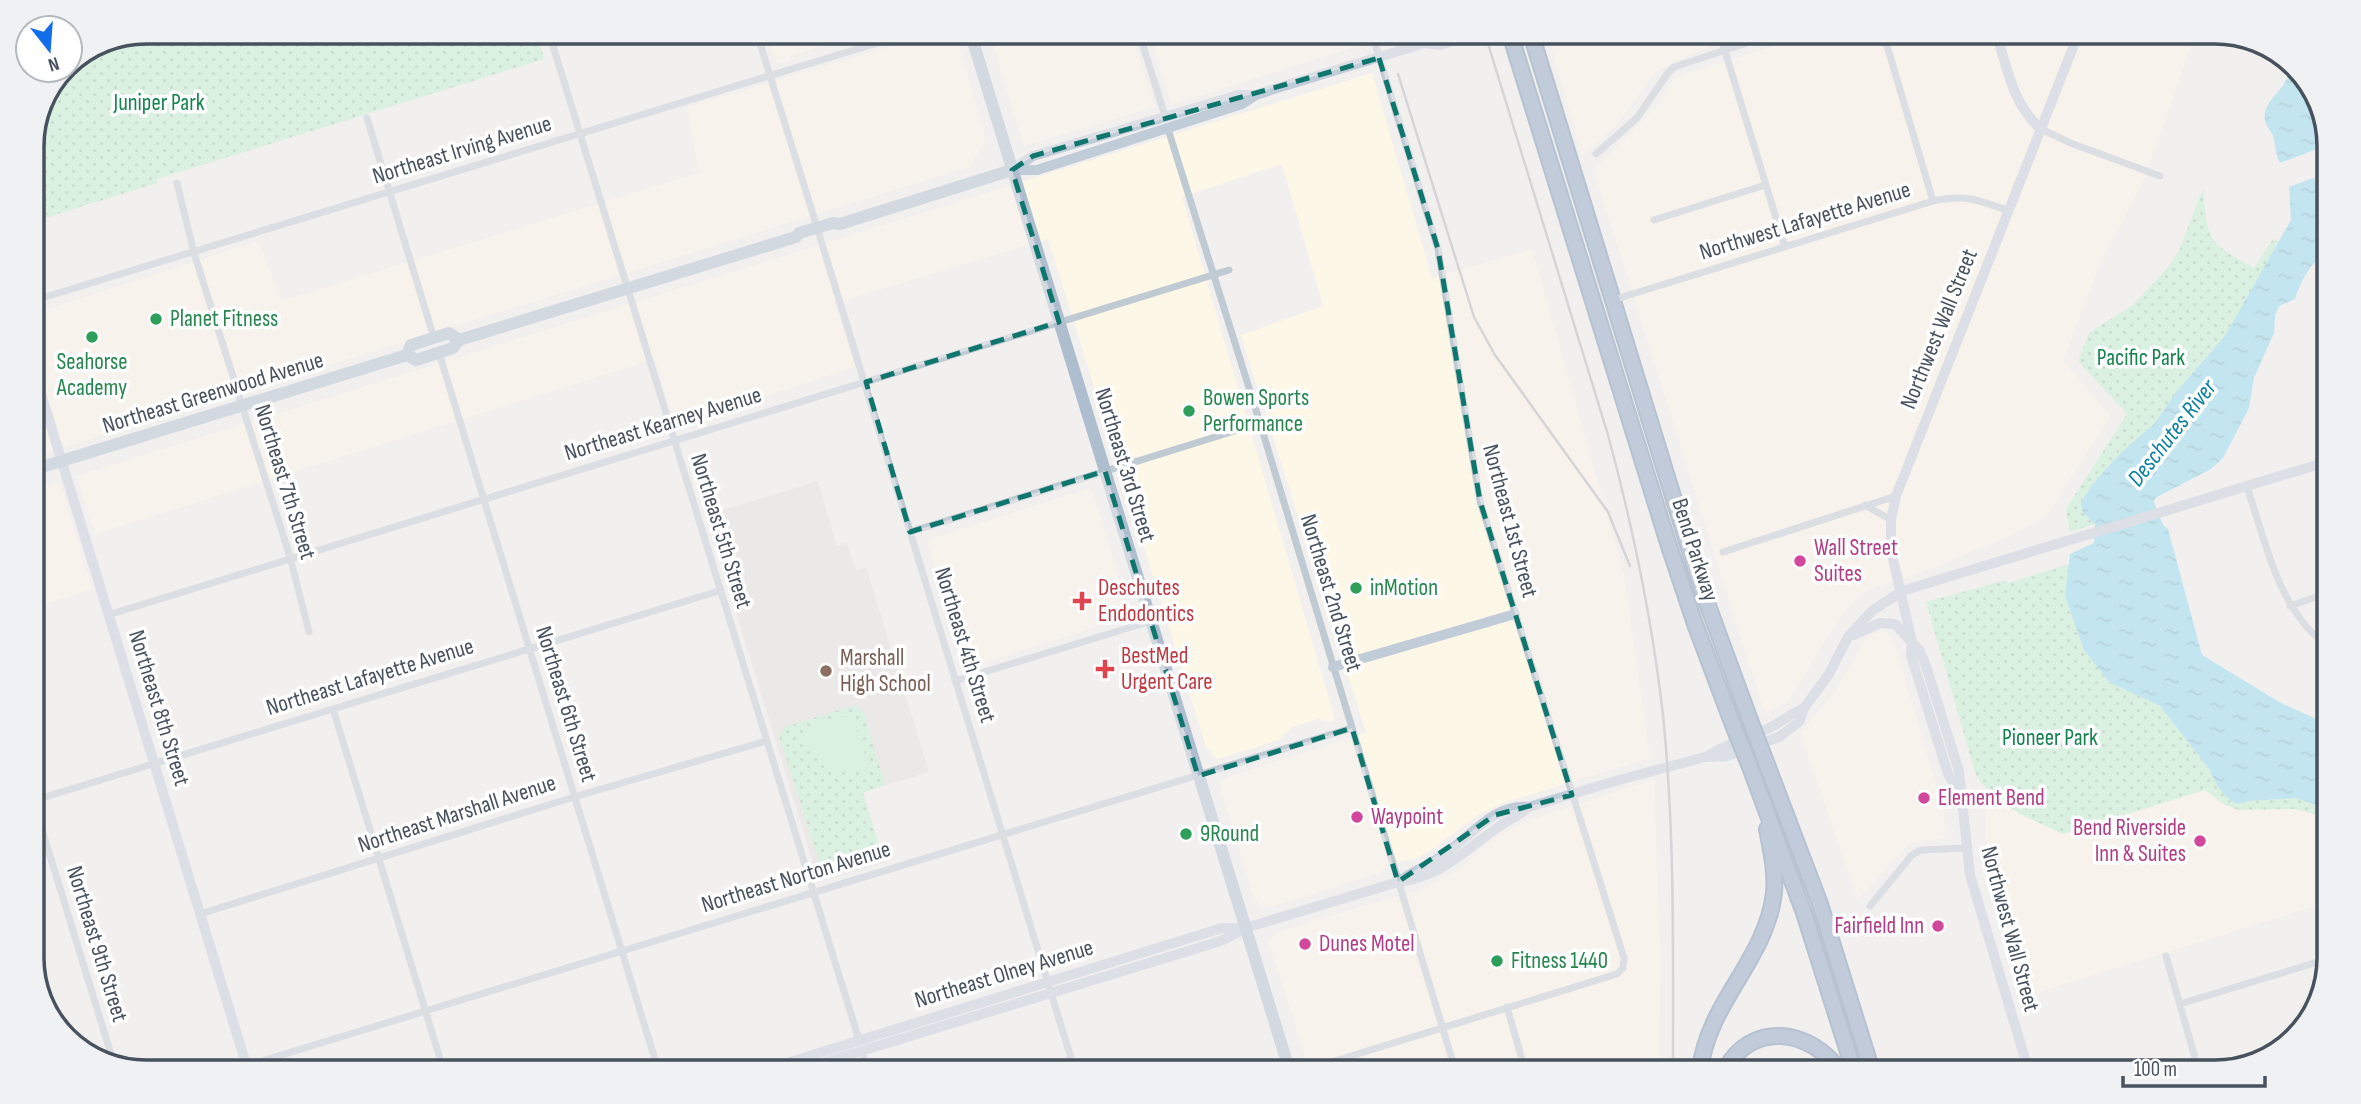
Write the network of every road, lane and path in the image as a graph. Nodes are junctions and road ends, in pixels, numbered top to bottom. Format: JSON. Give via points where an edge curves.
{"nodes":[{"id":1,"x":552,"y":44,"type":"edge"},
{"id":2,"x":760,"y":44,"type":"edge"},
{"id":3,"x":873,"y":44,"type":"edge"},
{"id":4,"x":974,"y":44,"type":"edge"},
{"id":5,"x":1142,"y":44,"type":"edge"},
{"id":6,"x":1375,"y":44,"type":"edge"},
{"id":7,"x":1418,"y":44,"type":"edge"},
{"id":8,"x":1513,"y":44,"type":"edge"},
{"id":9,"x":1534,"y":44,"type":"edge"},
{"id":10,"x":1722,"y":44,"type":"edge"},
{"id":11,"x":1744,"y":44,"type":"edge"},
{"id":12,"x":1886,"y":44,"type":"edge"},
{"id":13,"x":2000,"y":44,"type":"edge"},
{"id":14,"x":2074,"y":44,"type":"edge"},
{"id":15,"x":1724,"y":51,"type":"junction"},
{"id":16,"x":1379,"y":58,"type":"junction"},
{"id":17,"x":771,"y":75,"type":"junction"},
{"id":18,"x":1256,"y":96,"type":"junction"},
{"id":19,"x":1165,"y":116,"type":"junction"},
{"id":20,"x":367,"y":118,"type":"dead end"},
{"id":21,"x":1168,"y":129,"type":"junction"},
{"id":22,"x":2041,"y":129,"type":"junction"},
{"id":23,"x":579,"y":134,"type":"junction"},
{"id":24,"x":1596,"y":154,"type":"dead end"},
{"id":25,"x":1012,"y":170,"type":"junction"},
{"id":26,"x":2160,"y":176,"type":"dead end"},
{"id":27,"x":177,"y":183,"type":"dead end"},
{"id":28,"x":1765,"y":185,"type":"junction"},
{"id":29,"x":391,"y":192,"type":"junction"},
{"id":30,"x":1933,"y":201,"type":"junction"},
{"id":31,"x":2009,"y":211,"type":"junction"},
{"id":32,"x":1654,"y":220,"type":"dead end"},
{"id":33,"x":818,"y":231,"type":"junction"},
{"id":34,"x":1785,"y":247,"type":"junction"},
{"id":35,"x":194,"y":253,"type":"junction"},
{"id":36,"x":1229,"y":270,"type":"dead end"},
{"id":37,"x":1214,"y":275,"type":"junction"},
{"id":38,"x":626,"y":288,"type":"junction"},
{"id":39,"x":44,"y":297,"type":"edge"},
{"id":40,"x":1613,"y":301,"type":"junction"},
{"id":41,"x":1059,"y":322,"type":"junction"},
{"id":42,"x":434,"y":338,"type":"junction"},
{"id":43,"x":458,"y":340,"type":"junction"},
{"id":44,"x":439,"y":353,"type":"junction"},
{"id":45,"x":407,"y":355,"type":"junction"},
{"id":46,"x":866,"y":382,"type":"junction"},
{"id":47,"x":44,"y":405,"type":"edge"},
{"id":48,"x":243,"y":406,"type":"junction"},
{"id":49,"x":1260,"y":424,"type":"junction"},
{"id":50,"x":674,"y":441,"type":"junction"},
{"id":51,"x":61,"y":461,"type":"junction"},
{"id":52,"x":2317,"y":465,"type":"edge"},
{"id":53,"x":44,"y":466,"type":"edge"},
{"id":54,"x":1105,"y":471,"type":"junction"},
{"id":55,"x":2247,"y":487,"type":"junction"},
{"id":56,"x":1896,"y":496,"type":"junction"},
{"id":57,"x":483,"y":500,"type":"junction"},
{"id":58,"x":1864,"y":505,"type":"junction"},
{"id":59,"x":1891,"y":520,"type":"junction"},
{"id":60,"x":910,"y":532,"type":"junction"},
{"id":61,"x":1723,"y":552,"type":"dead end"},
{"id":62,"x":290,"y":557,"type":"junction"},
{"id":63,"x":719,"y":590,"type":"junction"},
{"id":64,"x":1902,"y":591,"type":"junction"},
{"id":65,"x":2317,"y":597,"type":"edge"},
{"id":66,"x":2290,"y":606,"type":"junction"},
{"id":67,"x":1515,"y":614,"type":"junction"},
{"id":68,"x":108,"y":615,"type":"junction"},
{"id":69,"x":1151,"y":621,"type":"junction"},
{"id":70,"x":309,"y":632,"type":"dead end"},
{"id":71,"x":2317,"y":637,"type":"edge"},
{"id":72,"x":1848,"y":638,"type":"junction"},
{"id":73,"x":1912,"y":642,"type":"junction"},
{"id":74,"x":528,"y":648,"type":"junction"},
{"id":75,"x":1333,"y":667,"type":"junction"},
{"id":76,"x":955,"y":681,"type":"junction"},
{"id":77,"x":1804,"y":708,"type":"junction"},
{"id":78,"x":333,"y":709,"type":"junction"},
{"id":79,"x":1352,"y":728,"type":"junction"},
{"id":80,"x":1934,"y":729,"type":"junction"},
{"id":81,"x":766,"y":741,"type":"junction"},
{"id":82,"x":1706,"y":757,"type":"junction"},
{"id":83,"x":1955,"y":759,"type":"junction"},
{"id":84,"x":154,"y":764,"type":"junction"},
{"id":85,"x":1198,"y":776,"type":"junction"},
{"id":86,"x":1760,"y":793,"type":"junction"},
{"id":87,"x":1572,"y":795,"type":"junction"},
{"id":88,"x":1960,"y":795,"type":"junction"},
{"id":89,"x":44,"y":796,"type":"edge"},
{"id":90,"x":575,"y":797,"type":"junction"},
{"id":91,"x":1003,"y":835,"type":"junction"},
{"id":92,"x":44,"y":838,"type":"edge"},
{"id":93,"x":1965,"y":848,"type":"junction"},
{"id":94,"x":379,"y":859,"type":"junction"},
{"id":95,"x":1398,"y":882,"type":"junction"},
{"id":96,"x":813,"y":894,"type":"junction"},
{"id":97,"x":1870,"y":906,"type":"dead end"},
{"id":98,"x":200,"y":914,"type":"junction"},
{"id":99,"x":1245,"y":928,"type":"junction"},
{"id":100,"x":622,"y":952,"type":"junction"},
{"id":101,"x":2166,"y":956,"type":"dead end"},
{"id":102,"x":2317,"y":962,"type":"edge"},
{"id":103,"x":1048,"y":982,"type":"junction"},
{"id":104,"x":1052,"y":994,"type":"junction"},
{"id":105,"x":2180,"y":1004,"type":"junction"},
{"id":106,"x":1507,"y":1007,"type":"junction"},
{"id":107,"x":426,"y":1012,"type":"junction"},
{"id":108,"x":1442,"y":1027,"type":"junction"},
{"id":109,"x":860,"y":1046,"type":"junction"},
{"id":110,"x":111,"y":1054,"type":"edge"},
{"id":111,"x":245,"y":1060,"type":"edge"},
{"id":112,"x":264,"y":1060,"type":"edge"},
{"id":113,"x":440,"y":1060,"type":"edge"},
{"id":114,"x":655,"y":1060,"type":"edge"},
{"id":115,"x":802,"y":1060,"type":"edge"},
{"id":116,"x":827,"y":1060,"type":"edge"},
{"id":117,"x":865,"y":1060,"type":"edge"},
{"id":118,"x":1072,"y":1060,"type":"edge"},
{"id":119,"x":1286,"y":1060,"type":"edge"},
{"id":120,"x":1338,"y":1060,"type":"edge"},
{"id":121,"x":1452,"y":1060,"type":"edge"},
{"id":122,"x":1522,"y":1060,"type":"edge"},
{"id":123,"x":1702,"y":1060,"type":"edge"},
{"id":124,"x":1731,"y":1060,"type":"edge"},
{"id":125,"x":1832,"y":1060,"type":"edge"},
{"id":126,"x":1851,"y":1060,"type":"edge"},
{"id":127,"x":1869,"y":1060,"type":"edge"},
{"id":128,"x":2025,"y":1060,"type":"edge"},
{"id":129,"x":2196,"y":1060,"type":"edge"}],
"edges":[{"from":1,"to":23,"type":"street","name":"Northeast 5th Street"},
{"from":2,"to":17,"type":"street","name":"Northeast 4th Street"},
{"from":3,"to":17,"type":"street","name":"Northeast Irving Avenue"},
{"from":4,"to":25,"type":"main road","name":"Northeast 3rd Street"},
{"from":5,"to":19,"type":"street"},
{"from":6,"to":16,"type":"street","name":"Northeast 1st Street"},
{"from":7,"to":16,"type":"main road"},
{"from":8,"to":86,"type":"highway","name":"Bend Parkway","bridge":true,"via":[[1668,543]]},
{"from":9,"to":40,"type":"highway","name":"Bend Parkway"},
{"from":10,"to":15,"type":"street"},
{"from":11,"to":15,"type":"street"},
{"from":12,"to":30,"type":"street"},
{"from":13,"to":22,"type":"main road","via":[[2021,107]]},
{"from":14,"to":22,"type":"main road","name":"Northwest Wall Street"},
{"from":15,"to":24,"type":"street","via":[[1674,67],[1637,118]]},
{"from":15,"to":28,"type":"street"},
{"from":16,"to":18,"type":"main road"},
{"from":16,"to":67,"type":"street","name":"Northeast 1st Street","via":[[1438,249],[1474,477]]},
{"from":17,"to":23,"type":"street","name":"Northeast Irving Avenue"},
{"from":17,"to":33,"type":"street","name":"Northeast 4th Street"},
{"from":18,"to":19,"type":"main road","via":[[1239,95]]},
{"from":18,"to":21,"type":"main road"},
{"from":19,"to":25,"type":"main road","via":[[1033,156]]},
{"from":20,"to":29,"type":"street"},
{"from":21,"to":25,"type":"main road","via":[[1037,170]]},
{"from":21,"to":37,"type":"street","name":"Northeast 2nd Street"},
{"from":22,"to":26,"type":"street"},
{"from":22,"to":31,"type":"main road","name":"Northwest Wall Street"},
{"from":23,"to":29,"type":"street","name":"Northeast Irving Avenue"},
{"from":23,"to":38,"type":"street","name":"Northeast 5th Street"},
{"from":25,"to":33,"type":"main road"},
{"from":25,"to":41,"type":"main road","name":"Northeast 3rd Street"},
{"from":27,"to":35,"type":"street","name":"Northeast 7th Street"},
{"from":28,"to":32,"type":"street"},
{"from":28,"to":34,"type":"street"},
{"from":29,"to":35,"type":"street","name":"Northeast Irving Avenue"},
{"from":29,"to":42,"type":"street"},
{"from":30,"to":31,"type":"street","name":"Northwest Lafayette Avenue","via":[[1969,198]]},
{"from":30,"to":34,"type":"street","name":"Northwest Lafayette Avenue"},
{"from":31,"to":56,"type":"main road","name":"Northwest Wall Street"},
{"from":33,"to":38,"type":"main road","via":[[800,240],[796,237]]},
{"from":33,"to":46,"type":"street","name":"Northeast 4th Street"},
{"from":34,"to":40,"type":"street","name":"Northwest Lafayette Avenue"},
{"from":35,"to":39,"type":"street","name":"Northeast Irving Avenue"},
{"from":35,"to":48,"type":"street","name":"Northeast 7th Street"},
{"from":36,"to":37,"type":"street","name":"Northeast Kearney Avenue"},
{"from":37,"to":41,"type":"street","name":"Northeast Kearney Avenue"},
{"from":37,"to":49,"type":"street","name":"Northeast 2nd Street"},
{"from":38,"to":43,"type":"main road"},
{"from":38,"to":50,"type":"street","name":"Northeast 5th Street"},
{"from":40,"to":127,"type":"highway","name":"Bend Parkway","bridge":true,"via":[[1699,581],[1826,922]]},
{"from":41,"to":46,"type":"street","name":"Northeast Kearney Avenue"},
{"from":41,"to":54,"type":"main road","name":"Northeast 3rd Street"},
{"from":42,"to":43,"type":"main road","via":[[449,333]]},
{"from":42,"to":45,"type":"main road","name":"Northeast Greenwood Avenue","via":[[411,345]]},
{"from":43,"to":44,"type":"main road","via":[[453,348]]},
{"from":44,"to":45,"type":"main road","name":"Northeast Greenwood Avenue","via":[[416,360]]},
{"from":44,"to":57,"type":"street","name":"Northeast 6th Street"},
{"from":45,"to":48,"type":"main road","name":"Northeast Greenwood Avenue"},
{"from":46,"to":50,"type":"street","name":"Northeast Kearney Avenue"},
{"from":46,"to":60,"type":"street","name":"Northeast 4th Street"},
{"from":47,"to":51,"type":"main road","name":"Northeast 8th Street"},
{"from":48,"to":51,"type":"main road","name":"Northeast Greenwood Avenue"},
{"from":48,"to":62,"type":"street","name":"Northeast 7th Street"},
{"from":49,"to":54,"type":"street"},
{"from":49,"to":75,"type":"street","name":"Northeast 2nd Street"},
{"from":50,"to":57,"type":"street","name":"Northeast Kearney Avenue"},
{"from":50,"to":63,"type":"street","name":"Northeast 5th Street"},
{"from":51,"to":53,"type":"main road","name":"Northeast Greenwood Avenue"},
{"from":51,"to":68,"type":"main road","name":"Northeast 8th Street"},
{"from":52,"to":55,"type":"main road","name":"Northeast Olney Avenue"},
{"from":54,"to":60,"type":"street"},
{"from":54,"to":69,"type":"main road","name":"Northeast 3rd Street"},
{"from":55,"to":64,"type":"main road","name":"Northeast Olney Avenue"},
{"from":55,"to":66,"type":"street"},
{"from":56,"to":58,"type":"street"},
{"from":56,"to":59,"type":"main road","name":"Northwest Wall Street"},
{"from":57,"to":62,"type":"street","name":"Northeast Kearney Avenue"},
{"from":57,"to":74,"type":"street","name":"Northeast 6th Street"},
{"from":58,"to":59,"type":"street"},
{"from":58,"to":61,"type":"street"},
{"from":59,"to":64,"type":"main road","name":"Northwest Wall Street","via":[[1891,550]]},
{"from":60,"to":76,"type":"street","name":"Northeast 4th Street"},
{"from":62,"to":68,"type":"street","name":"Northeast Kearney Avenue"},
{"from":62,"to":70,"type":"street","name":"Northeast 7th Street"},
{"from":63,"to":74,"type":"street","name":"Northeast Lafayette Avenue"},
{"from":63,"to":81,"type":"street","name":"Northeast 5th Street"},
{"from":64,"to":72,"type":"main road","name":"Northeast Olney Avenue","via":[[1872,611]]},
{"from":64,"to":73,"type":"main road","name":"Northwest Wall Street"},
{"from":65,"to":66,"type":"street"},
{"from":66,"to":71,"type":"street"},
{"from":67,"to":75,"type":"main road"},
{"from":67,"to":87,"type":"street","name":"Northeast 1st Street"},
{"from":68,"to":84,"type":"main road","name":"Northeast 8th Street"},
{"from":69,"to":76,"type":"street"},
{"from":69,"to":85,"type":"main road","name":"Northeast 3rd Street"},
{"from":72,"to":73,"type":"main road","via":[[1888,622]]},
{"from":72,"to":77,"type":"main road","name":"Northeast Olney Avenue"},
{"from":73,"to":80,"type":"main road","name":"Northwest Wall Street","via":[[1911,655]]},
{"from":73,"to":83,"type":"main road","name":"Northwest Wall Street","via":[[1926,666]]},
{"from":74,"to":78,"type":"street","name":"Northeast Lafayette Avenue"},
{"from":74,"to":90,"type":"street","name":"Northeast 6th Street"},
{"from":75,"to":79,"type":"street","name":"Northeast 2nd Street"},
{"from":76,"to":91,"type":"street","name":"Northeast 4th Street"},
{"from":77,"to":82,"type":"main road","name":"Northeast Olney Avenue"},
{"from":77,"to":82,"type":"main road","name":"Northeast Olney Avenue","via":[[1799,723],[1769,742],[1727,757]]},
{"from":78,"to":84,"type":"street","name":"Northeast Lafayette Avenue"},
{"from":78,"to":94,"type":"street"},
{"from":79,"to":85,"type":"street","name":"Northeast Norton Avenue"},
{"from":79,"to":95,"type":"street","name":"Northeast 2nd Street"},
{"from":80,"to":83,"type":"main road","via":[[1940,730]]},
{"from":80,"to":88,"type":"main road","name":"Northwest Wall Street"},
{"from":81,"to":90,"type":"street","name":"Northeast Marshall Avenue"},
{"from":81,"to":96,"type":"street","name":"Northeast 5th Street"},
{"from":82,"to":87,"type":"main road","name":"Northeast Olney Avenue"},
{"from":83,"to":88,"type":"main road","name":"Northwest Wall Street"},
{"from":84,"to":89,"type":"street","name":"Northeast Lafayette Avenue"},
{"from":84,"to":98,"type":"main road","name":"Northeast 8th Street"},
{"from":85,"to":91,"type":"street","name":"Northeast Norton Avenue"},
{"from":85,"to":99,"type":"main road","name":"Northeast 3rd Street"},
{"from":86,"to":123,"type":"highway","via":[[1774,892],[1761,939],[1709,1030]]},
{"from":86,"to":126,"type":"highway","name":"Bend Parkway"},
{"from":87,"to":95,"type":"main road","name":"Northeast Olney Avenue","via":[[1495,815],[1444,855]]},
{"from":87,"to":106,"type":"street","name":"Northeast 1st Street","via":[[1624,958],[1623,968]]},
{"from":88,"to":93,"type":"main road","name":"Northwest Wall Street"},
{"from":90,"to":94,"type":"street","name":"Northeast Marshall Avenue"},
{"from":90,"to":100,"type":"street","name":"Northeast 6th Street"},
{"from":91,"to":96,"type":"street","name":"Northeast Norton Avenue"},
{"from":91,"to":103,"type":"street","name":"Northeast 4th Street"},
{"from":92,"to":110,"type":"street","name":"Northeast 9th Street"},
{"from":93,"to":97,"type":"street","via":[[1921,850],[1912,855]]},
{"from":93,"to":128,"type":"main road","name":"Northwest Wall Street","via":[[1978,909]]},
{"from":94,"to":98,"type":"street","name":"Northeast Marshall Avenue"},
{"from":94,"to":107,"type":"street"},
{"from":95,"to":99,"type":"main road","name":"Northeast Olney Avenue"},
{"from":95,"to":108,"type":"street","name":"Northeast 2nd Street"},
{"from":96,"to":100,"type":"street","name":"Northeast Norton Avenue"},
{"from":96,"to":109,"type":"street","name":"Northeast 5th Street"},
{"from":98,"to":111,"type":"main road","name":"Northeast 8th Street"},
{"from":99,"to":103,"type":"main road","name":"Northeast Olney Avenue","via":[[1222,928]]},
{"from":99,"to":104,"type":"main road","name":"Northeast Olney Avenue","via":[[1225,939]]},
{"from":99,"to":119,"type":"main road","name":"Northeast 3rd Street"},
{"from":100,"to":107,"type":"street","name":"Northeast Norton Avenue"},
{"from":100,"to":114,"type":"street","name":"Northeast 6th Street"},
{"from":101,"to":105,"type":"street"},
{"from":102,"to":105,"type":"street"},
{"from":103,"to":104,"type":"street","name":"Northeast 4th Street"},
{"from":103,"to":109,"type":"main road","name":"Northeast Olney Avenue"},
{"from":104,"to":109,"type":"main road","name":"Northeast Olney Avenue"},
{"from":104,"to":118,"type":"street","name":"Northeast 4th Street"},
{"from":105,"to":129,"type":"street"},
{"from":106,"to":108,"type":"street"},
{"from":106,"to":122,"type":"street"},
{"from":107,"to":112,"type":"street","name":"Northeast Norton Avenue"},
{"from":107,"to":113,"type":"street"},
{"from":108,"to":120,"type":"street"},
{"from":108,"to":121,"type":"street","name":"Northeast 2nd Street"},
{"from":109,"to":115,"type":"main road","name":"Northeast Olney Avenue"},
{"from":109,"to":116,"type":"main road","name":"Northeast Olney Avenue"},
{"from":109,"to":117,"type":"street","name":"Northeast 5th Street"},
{"from":124,"to":125,"type":"highway","via":[[1762,1038],[1781,1036],[1816,1046]]}]}
